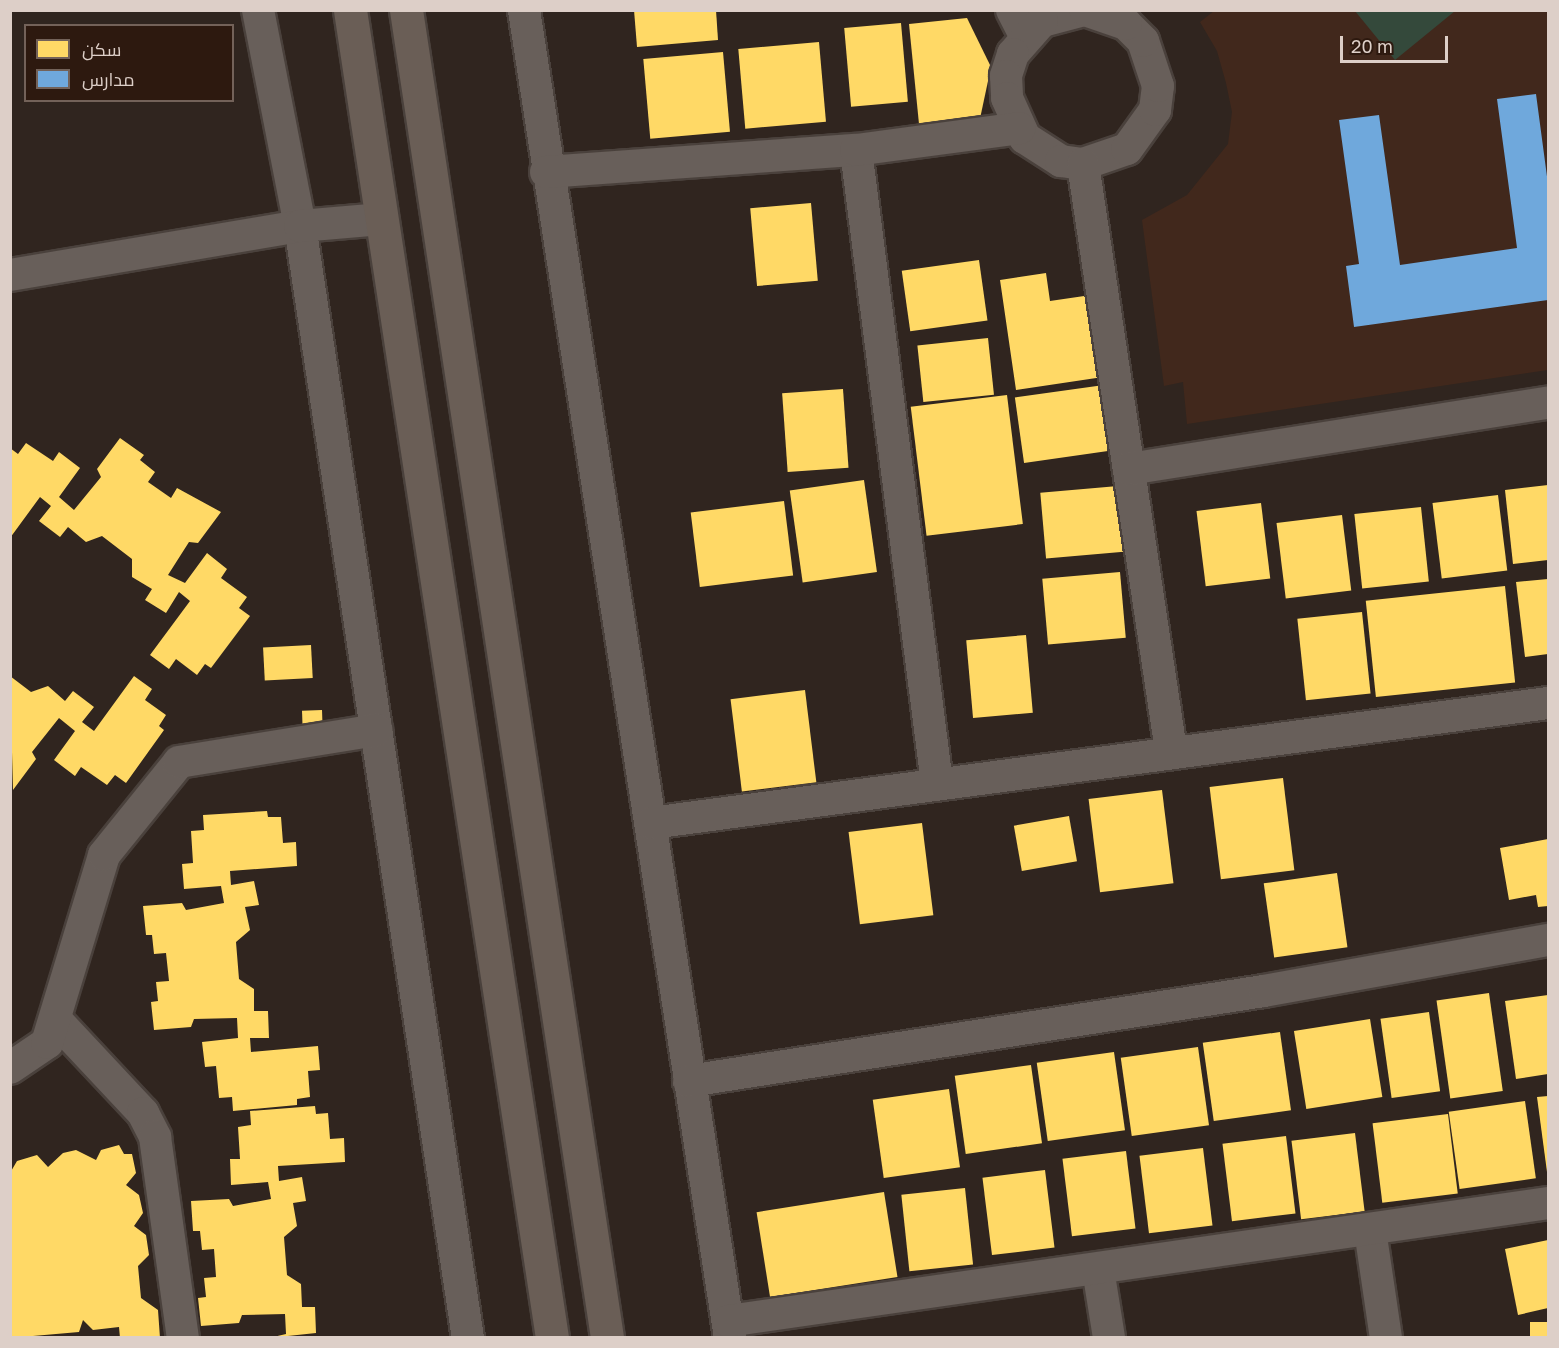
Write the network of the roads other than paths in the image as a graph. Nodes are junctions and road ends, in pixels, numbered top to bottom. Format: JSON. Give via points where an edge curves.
{"nodes":[{"id":1,"x":258,"y":10,"type":"edge"},
{"id":2,"x":351,"y":10,"type":"edge"},
{"id":3,"x":406,"y":10,"type":"edge"},
{"id":4,"x":524,"y":10,"type":"edge"},
{"id":5,"x":1084,"y":10,"type":"edge"},
{"id":6,"x":1134,"y":17,"type":"edge"},
{"id":7,"x":1018,"y":23,"type":"edge"},
{"id":8,"x":1020,"y":128,"type":"junction"},
{"id":9,"x":856,"y":150,"type":"junction"},
{"id":10,"x":1083,"y":164,"type":"junction"},
{"id":11,"x":546,"y":172,"type":"junction"},
{"id":12,"x":382,"y":219,"type":"junction"},
{"id":13,"x":300,"y":226,"type":"junction"},
{"id":14,"x":10,"y":275,"type":"edge"},
{"id":15,"x":1548,"y":403,"type":"edge"},
{"id":16,"x":1129,"y":469,"type":"junction"},
{"id":17,"x":1548,"y":703,"type":"edge"},
{"id":18,"x":376,"y":730,"type":"junction"},
{"id":19,"x":1171,"y":751,"type":"junction"},
{"id":20,"x":938,"y":783,"type":"junction"},
{"id":21,"x":651,"y":823,"type":"junction"},
{"id":22,"x":1548,"y":940,"type":"edge"},
{"id":23,"x":55,"y":1019,"type":"junction"},
{"id":24,"x":10,"y":1068,"type":"edge"},
{"id":25,"x":688,"y":1081,"type":"junction"},
{"id":26,"x":1548,"y":1203,"type":"edge"},
{"id":27,"x":1370,"y":1230,"type":"junction"},
{"id":28,"x":1098,"y":1269,"type":"junction"},
{"id":29,"x":729,"y":1329,"type":"edge"},
{"id":30,"x":183,"y":1338,"type":"edge"},
{"id":31,"x":468,"y":1338,"type":"edge"},
{"id":32,"x":552,"y":1338,"type":"edge"},
{"id":33,"x":607,"y":1338,"type":"edge"},
{"id":34,"x":1109,"y":1338,"type":"edge"},
{"id":35,"x":1386,"y":1338,"type":"edge"}],
"edges":[{"from":1,"to":13,"type":"street"},
{"from":2,"to":12,"type":"highway"},
{"from":3,"to":33,"type":"highway"},
{"from":4,"to":11,"type":"street"},
{"from":5,"to":6,"type":"street"},
{"from":5,"to":7,"type":"street"},
{"from":6,"to":10,"type":"street","via":[[1154,62],[1155,110],[1127,149]]},
{"from":7,"to":8,"type":"street","via":[[1006,76],[1006,98]]},
{"from":8,"to":9,"type":"street"},
{"from":8,"to":10,"type":"street","via":[[1041,152]]},
{"from":9,"to":11,"type":"street"},
{"from":9,"to":20,"type":"street"},
{"from":10,"to":16,"type":"street"},
{"from":11,"to":21,"type":"street"},
{"from":12,"to":13,"type":"street"},
{"from":12,"to":32,"type":"highway"},
{"from":13,"to":14,"type":"street"},
{"from":13,"to":18,"type":"street"},
{"from":15,"to":16,"type":"street"},
{"from":16,"to":19,"type":"street"},
{"from":17,"to":19,"type":"street"},
{"from":18,"to":23,"type":"street","via":[[179,762],[104,855]]},
{"from":18,"to":31,"type":"street"},
{"from":19,"to":20,"type":"street"},
{"from":20,"to":21,"type":"street"},
{"from":21,"to":25,"type":"street"},
{"from":22,"to":25,"type":"street","via":[[1264,991]]},
{"from":23,"to":24,"type":"street","via":[[47,1043]]},
{"from":23,"to":30,"type":"street","via":[[143,1113],[155,1137]]},
{"from":25,"to":29,"type":"street"},
{"from":26,"to":27,"type":"street"},
{"from":27,"to":28,"type":"street"},
{"from":27,"to":35,"type":"street"},
{"from":28,"to":29,"type":"street"},
{"from":28,"to":34,"type":"street"}]}
